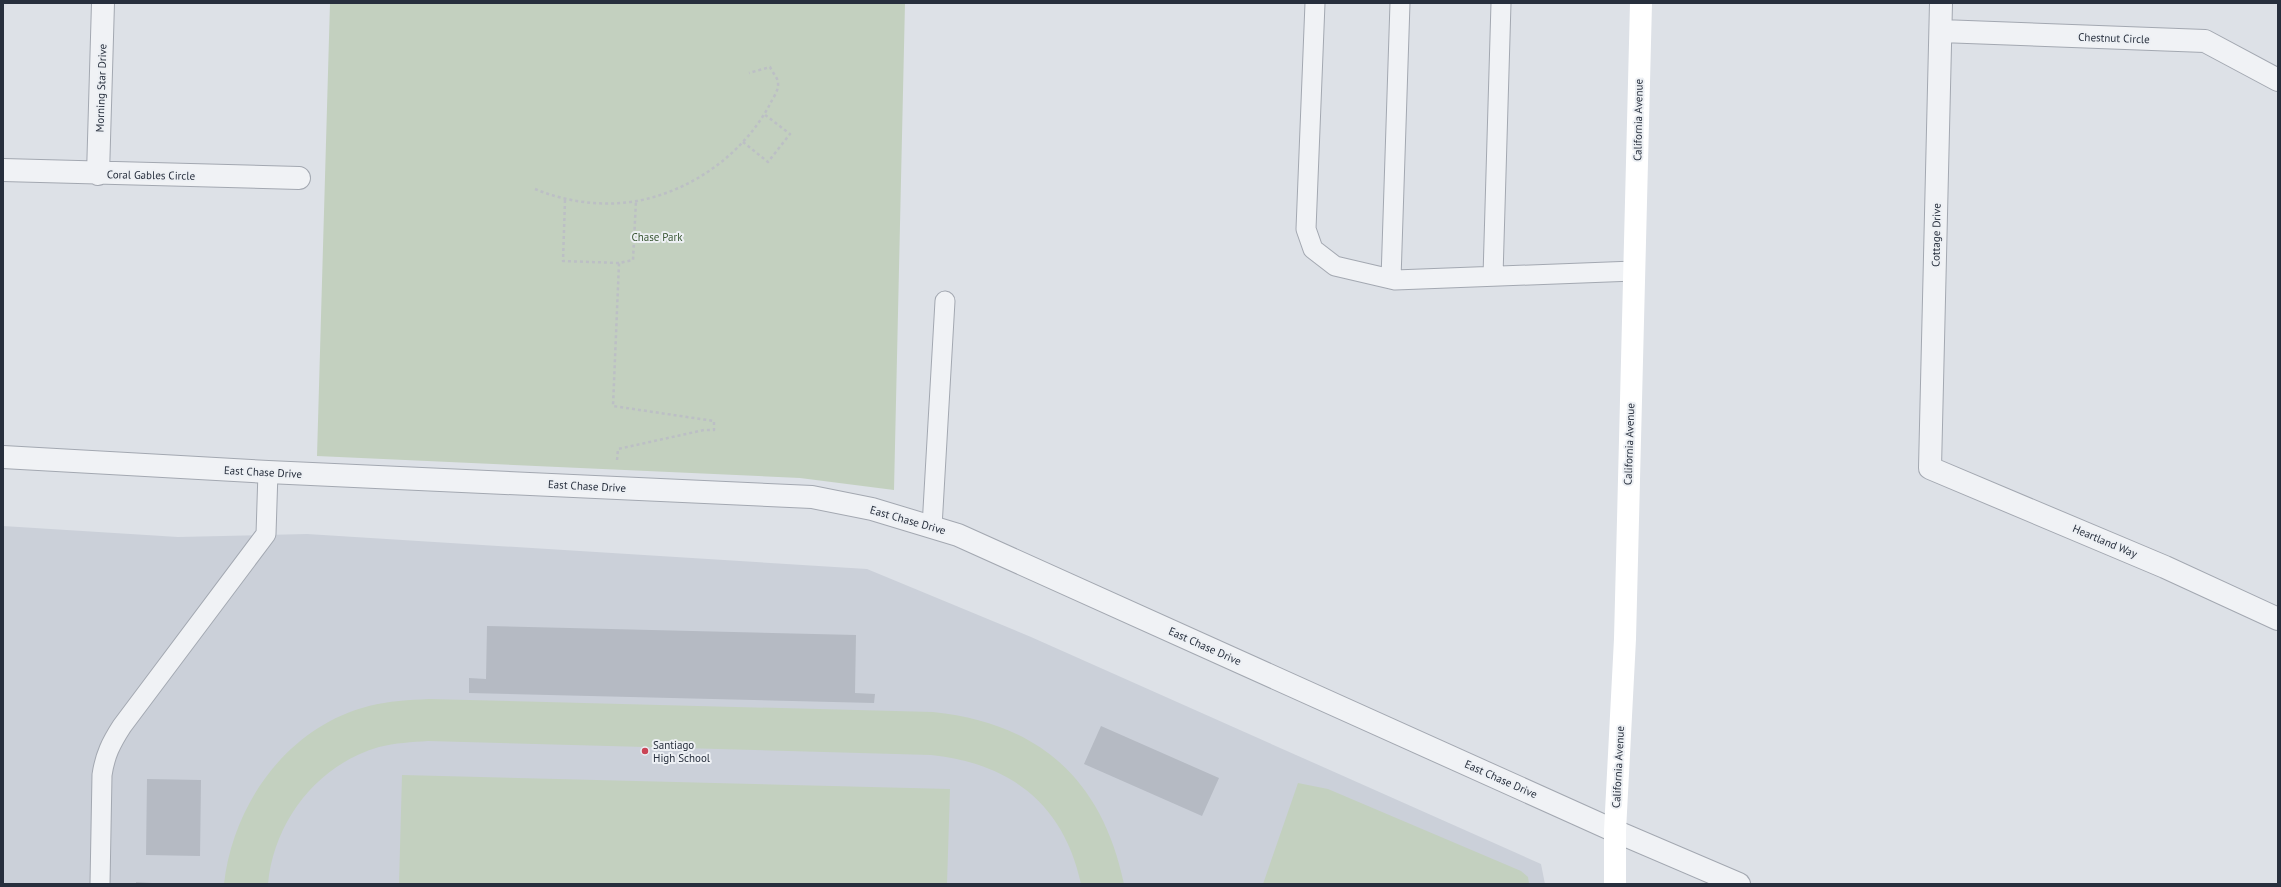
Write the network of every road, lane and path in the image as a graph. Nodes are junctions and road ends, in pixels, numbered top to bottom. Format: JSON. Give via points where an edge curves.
{"nodes":[{"id":1,"x":103,"y":3,"type":"edge"},
{"id":2,"x":1315,"y":3,"type":"edge"},
{"id":3,"x":1400,"y":3,"type":"edge"},
{"id":4,"x":1501,"y":3,"type":"edge"},
{"id":5,"x":1641,"y":3,"type":"edge"},
{"id":6,"x":1941,"y":3,"type":"edge"},
{"id":7,"x":1941,"y":31,"type":"junction"},
{"id":8,"x":749,"y":73,"type":"dead end"},
{"id":9,"x":2278,"y":80,"type":"edge"},
{"id":10,"x":764,"y":114,"type":"junction"},
{"id":11,"x":743,"y":142,"type":"junction"},
{"id":12,"x":3,"y":170,"type":"edge"},
{"id":13,"x":98,"y":174,"type":"junction"},
{"id":14,"x":299,"y":178,"type":"dead end"},
{"id":15,"x":535,"y":189,"type":"dead end"},
{"id":16,"x":565,"y":200,"type":"junction"},
{"id":17,"x":636,"y":201,"type":"junction"},
{"id":18,"x":619,"y":263,"type":"junction"},
{"id":19,"x":1634,"y":271,"type":"junction"},
{"id":20,"x":1493,"y":276,"type":"junction"},
{"id":21,"x":1391,"y":279,"type":"junction"},
{"id":22,"x":945,"y":301,"type":"dead end"},
{"id":23,"x":3,"y":457,"type":"edge"},
{"id":24,"x":617,"y":460,"type":"dead end"},
{"id":25,"x":1930,"y":468,"type":"joint"},
{"id":26,"x":268,"y":472,"type":"junction"},
{"id":27,"x":932,"y":527,"type":"junction"},
{"id":28,"x":2278,"y":619,"type":"edge"},
{"id":29,"x":1615,"y":831,"type":"junction"},
{"id":30,"x":100,"y":884,"type":"edge"},
{"id":31,"x":1614,"y":884,"type":"edge"},
{"id":32,"x":1739,"y":884,"type":"edge"}],
"edges":[{"from":1,"to":13,"type":"street","name":"Morning Star Drive"},
{"from":2,"to":21,"type":"lane","via":[[1306,229],[1313,249],[1335,266]]},
{"from":3,"to":21,"type":"lane"},
{"from":4,"to":20,"type":"lane"},
{"from":5,"to":19,"type":"main road","name":"California Avenue"},
{"from":6,"to":7,"type":"street","name":"Cottage Drive"},
{"from":7,"to":9,"type":"street","name":"Chestnut Circle","via":[[2205,41]]},
{"from":7,"to":25,"type":"street","name":"Cottage Drive"},
{"from":8,"to":10,"type":"path","via":[[770,67],[778,83]]},
{"from":10,"to":11,"type":"path"},
{"from":10,"to":11,"type":"path","via":[[790,134],[768,162]]},
{"from":11,"to":17,"type":"path","via":[[719,164],[677,189]]},
{"from":12,"to":13,"type":"street","name":"Coral Gables Circle"},
{"from":13,"to":14,"type":"street","name":"Coral Gables Circle"},
{"from":15,"to":16,"type":"path"},
{"from":16,"to":17,"type":"path","via":[[608,203]]},
{"from":16,"to":18,"type":"path","via":[[563,260]]},
{"from":17,"to":18,"type":"path","via":[[633,260]]},
{"from":18,"to":24,"type":"path","via":[[612,406],[714,422],[714,430],[618,449]]},
{"from":19,"to":20,"type":"lane"},
{"from":19,"to":29,"type":"main road","name":"California Avenue","via":[[1625,639]]},
{"from":20,"to":21,"type":"lane"},
{"from":22,"to":27,"type":"lane"},
{"from":23,"to":26,"type":"street","name":"East Chase Drive"},
{"from":25,"to":28,"type":"street","name":"Heartland Way","via":[[2165,567]]},
{"from":26,"to":27,"type":"street","name":"East Chase Drive","via":[[812,497],[872,509]]},
{"from":26,"to":30,"type":"lane","via":[[266,534],[110,744],[105,757]]},
{"from":27,"to":29,"type":"street","name":"East Chase Drive","via":[[972,541]]},
{"from":29,"to":31,"type":"main road","name":"California Avenue"},
{"from":29,"to":32,"type":"street","name":"East Chase Drive"}]}
